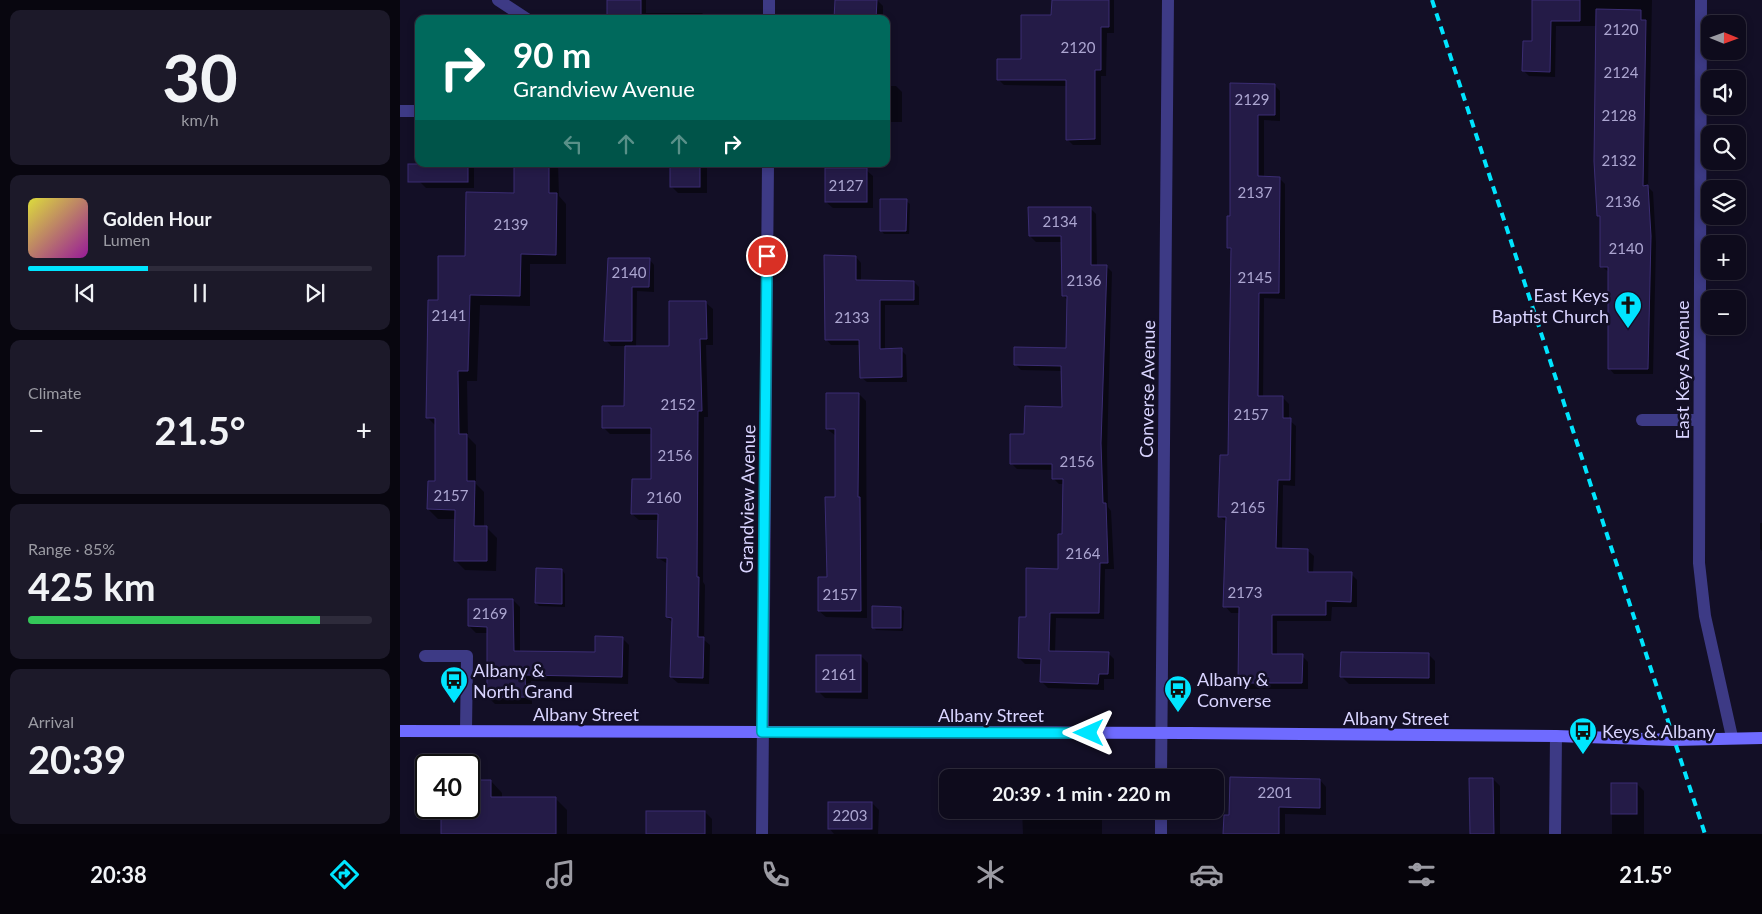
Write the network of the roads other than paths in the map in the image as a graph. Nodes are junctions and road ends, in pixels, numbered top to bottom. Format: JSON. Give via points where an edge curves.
{"nodes":[{"id":1,"x":498,"y":0,"type":"edge"},
{"id":2,"x":768,"y":0,"type":"edge"},
{"id":3,"x":1168,"y":0,"type":"edge"},
{"id":4,"x":1701,"y":0,"type":"edge"},
{"id":5,"x":521,"y":15,"type":"edge"},
{"id":6,"x":769,"y":15,"type":"edge"},
{"id":7,"x":400,"y":111,"type":"edge"},
{"id":8,"x":415,"y":111,"type":"edge"},
{"id":9,"x":768,"y":167,"type":"edge"},
{"id":10,"x":1642,"y":420,"type":"dead end"},
{"id":11,"x":1699,"y":420,"type":"junction"},
{"id":12,"x":425,"y":656,"type":"dead end"},
{"id":13,"x":400,"y":731,"type":"edge"},
{"id":14,"x":466,"y":731,"type":"junction"},
{"id":15,"x":762,"y":732,"type":"junction"},
{"id":16,"x":1161,"y":734,"type":"junction"},
{"id":17,"x":1556,"y":736,"type":"junction"},
{"id":18,"x":1732,"y":737,"type":"junction"},
{"id":19,"x":1762,"y":738,"type":"edge"},
{"id":20,"x":1161,"y":769,"type":"edge"},
{"id":21,"x":1161,"y":819,"type":"edge"},
{"id":22,"x":762,"y":834,"type":"edge"},
{"id":23,"x":1161,"y":834,"type":"edge"},
{"id":24,"x":1555,"y":834,"type":"edge"}],
"edges":[{"from":1,"to":5,"type":"street"},
{"from":2,"to":6,"type":"street"},
{"from":3,"to":16,"type":"street","name":"Converse Avenue"},
{"from":4,"to":11,"type":"street","name":"East Keys Avenue"},
{"from":7,"to":8,"type":"street"},
{"from":9,"to":15,"type":"street","name":"Grandview Avenue"},
{"from":10,"to":11,"type":"street"},
{"from":11,"to":18,"type":"street","name":"East Keys Avenue","via":[[1700,586]]},
{"from":12,"to":14,"type":"street","via":[[467,656]]},
{"from":13,"to":14,"type":"street","name":"Albany Street"},
{"from":14,"to":15,"type":"street","name":"Albany Street"},
{"from":15,"to":16,"type":"street","name":"Albany Street"},
{"from":15,"to":22,"type":"street","name":"Grandview Avenue"},
{"from":16,"to":17,"type":"street","name":"Albany Street"},
{"from":16,"to":20,"type":"street","name":"Converse Avenue"},
{"from":17,"to":18,"type":"street","name":"Albany Street","via":[[1674,740]]},
{"from":17,"to":24,"type":"street"},
{"from":18,"to":19,"type":"street","name":"Albany Street"},
{"from":21,"to":23,"type":"street"}]}
